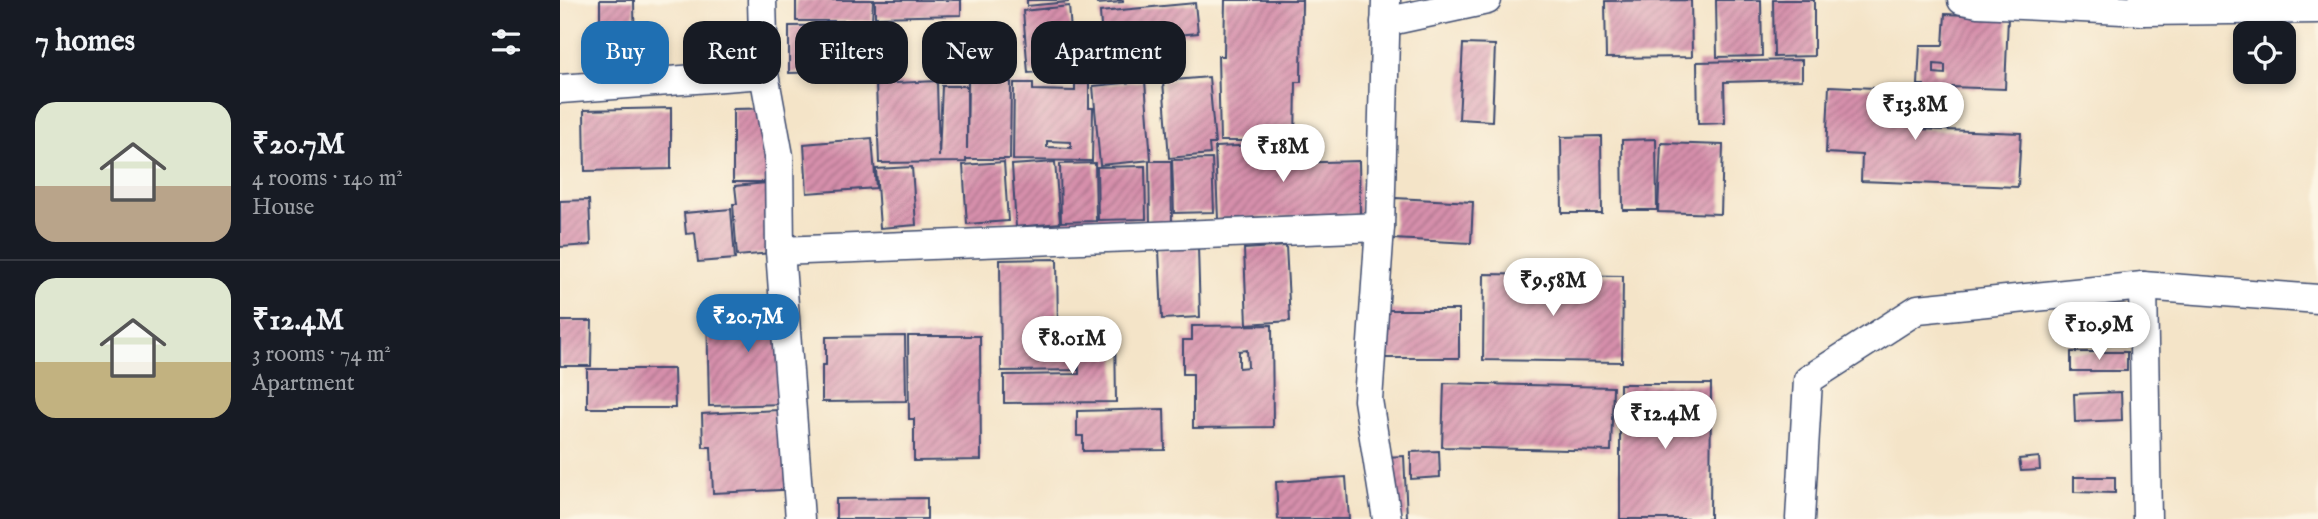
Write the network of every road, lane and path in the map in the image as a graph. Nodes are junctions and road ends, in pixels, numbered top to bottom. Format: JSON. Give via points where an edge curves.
{"nodes":[{"id":1,"x":762,"y":0,"type":"edge"},
{"id":2,"x":1488,"y":0,"type":"edge"},
{"id":3,"x":1962,"y":0,"type":"edge"},
{"id":4,"x":2143,"y":6,"type":"edge"},
{"id":5,"x":2318,"y":9,"type":"edge"},
{"id":6,"x":1385,"y":11,"type":"edge"},
{"id":7,"x":763,"y":21,"type":"edge"},
{"id":8,"x":683,"y":80,"type":"edge"},
{"id":9,"x":766,"y":84,"type":"edge"},
{"id":10,"x":560,"y":89,"type":"edge"},
{"id":11,"x":1380,"y":227,"type":"junction"},
{"id":12,"x":780,"y":251,"type":"junction"},
{"id":13,"x":2143,"y":286,"type":"junction"},
{"id":14,"x":2318,"y":299,"type":"edge"},
{"id":15,"x":800,"y":519,"type":"edge"},
{"id":16,"x":1387,"y":519,"type":"edge"},
{"id":17,"x":1800,"y":519,"type":"edge"},
{"id":18,"x":2147,"y":519,"type":"edge"}],
"edges":[{"from":1,"to":7,"type":"street"},
{"from":2,"to":6,"type":"street"},
{"from":3,"to":4,"type":"street"},
{"from":4,"to":5,"type":"street"},
{"from":6,"to":11,"type":"street"},
{"from":8,"to":10,"type":"street"},
{"from":9,"to":12,"type":"street","via":[[779,156]]},
{"from":11,"to":12,"type":"street"},
{"from":11,"to":16,"type":"street","via":[[1368,400]]},
{"from":12,"to":15,"type":"street"},
{"from":13,"to":14,"type":"street"},
{"from":13,"to":17,"type":"street","via":[[1918,309],[1808,380]]},
{"from":13,"to":18,"type":"street"}]}
